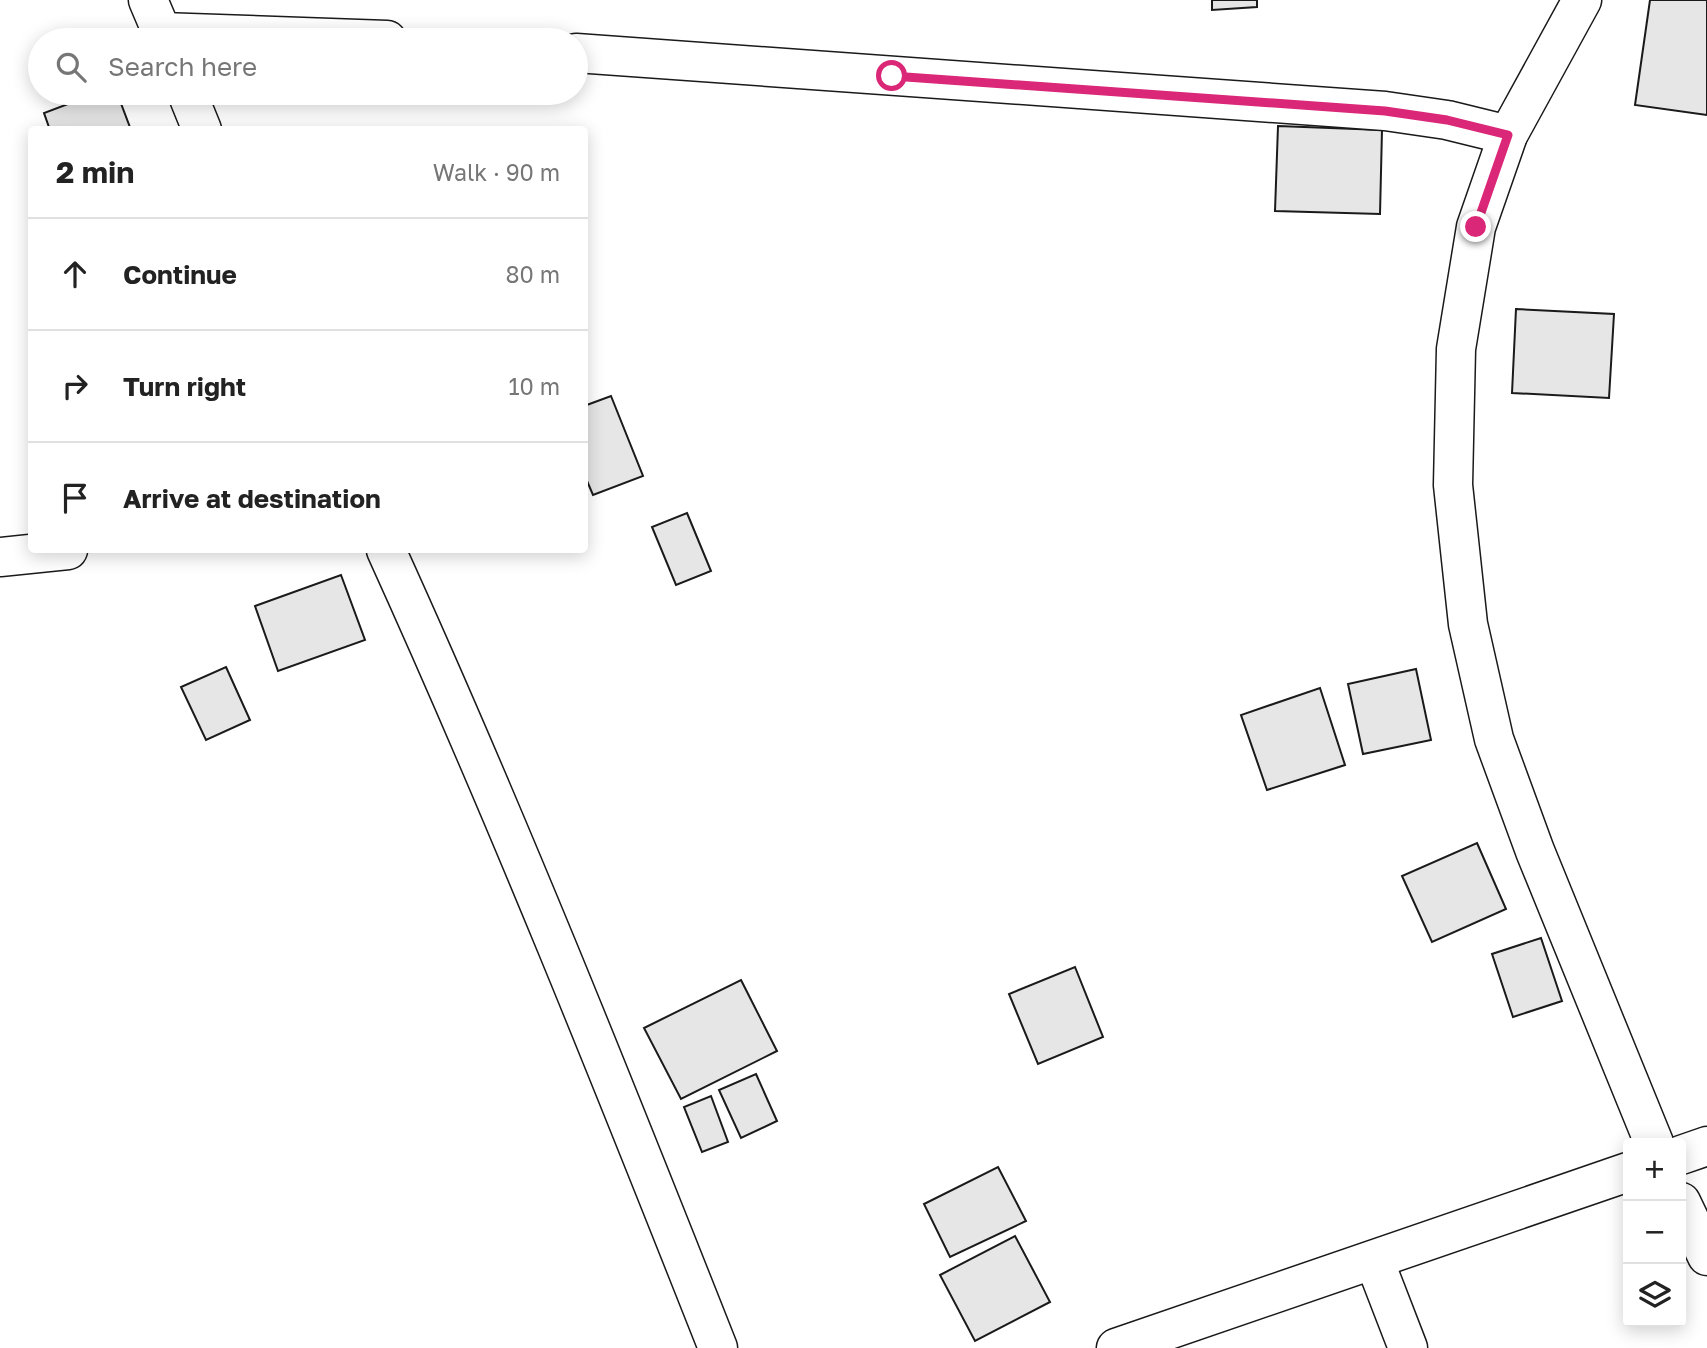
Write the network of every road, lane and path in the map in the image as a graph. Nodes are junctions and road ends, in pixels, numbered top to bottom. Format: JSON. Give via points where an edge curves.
{"nodes":[{"id":1,"x":1582,"y":0,"type":"edge"},
{"id":2,"x":158,"y":24,"type":"edge"},
{"id":3,"x":215,"y":28,"type":"edge"},
{"id":4,"x":588,"y":55,"type":"edge"},
{"id":5,"x":192,"y":105,"type":"edge"},
{"id":6,"x":200,"y":126,"type":"edge"},
{"id":7,"x":1508,"y":135,"type":"junction"},
{"id":8,"x":39,"y":553,"type":"edge"},
{"id":9,"x":387,"y":553,"type":"edge"},
{"id":10,"x":0,"y":557,"type":"edge"},
{"id":11,"x":1652,"y":1138,"type":"edge"},
{"id":12,"x":1707,"y":1146,"type":"edge"},
{"id":13,"x":1686,"y":1152,"type":"edge"},
{"id":14,"x":1623,"y":1174,"type":"edge"},
{"id":15,"x":1686,"y":1212,"type":"edge"},
{"id":16,"x":1707,"y":1256,"type":"edge"},
{"id":17,"x":1374,"y":1260,"type":"junction"},
{"id":18,"x":718,"y":1348,"type":"edge"},
{"id":19,"x":1116,"y":1348,"type":"edge"},
{"id":20,"x":1408,"y":1348,"type":"edge"}],
"edges":[{"from":1,"to":7,"type":"street"},
{"from":2,"to":3,"type":"street"},
{"from":4,"to":7,"type":"street","via":[[1385,111]]},
{"from":5,"to":6,"type":"street"},
{"from":7,"to":11,"type":"street","via":[[1476,227],[1456,349],[1453,485],[1468,624],[1499,751]]},
{"from":8,"to":10,"type":"street"},
{"from":9,"to":18,"type":"street","via":[[436,658]]},
{"from":12,"to":13,"type":"street"},
{"from":14,"to":17,"type":"street"},
{"from":15,"to":16,"type":"street"},
{"from":17,"to":19,"type":"street"},
{"from":17,"to":20,"type":"street"}]}
